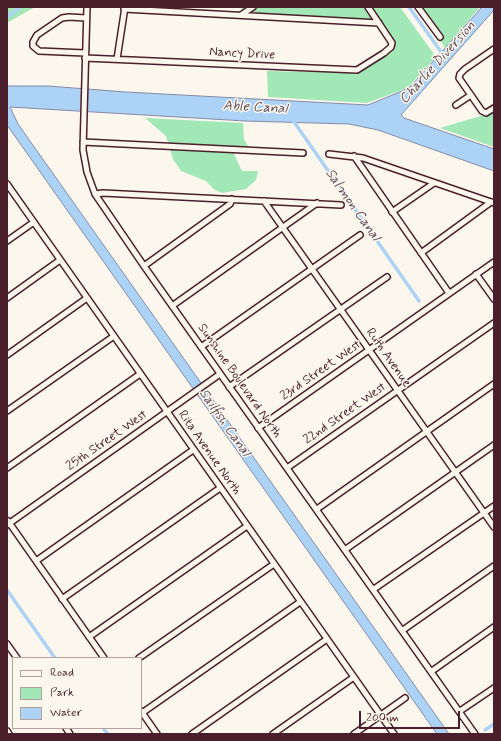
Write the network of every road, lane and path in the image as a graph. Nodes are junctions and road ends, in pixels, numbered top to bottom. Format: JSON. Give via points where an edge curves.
{"nodes":[{"id":1,"x":87,"y":7,"type":"edge"},
{"id":2,"x":167,"y":7,"type":"edge"},
{"id":3,"x":254,"y":7,"type":"edge"},
{"id":4,"x":368,"y":7,"type":"edge"},
{"id":5,"x":418,"y":7,"type":"edge"},
{"id":6,"x":125,"y":8,"type":"edge"},
{"id":7,"x":161,"y":11,"type":"junction"},
{"id":8,"x":242,"y":15,"type":"junction"},
{"id":9,"x":86,"y":18,"type":"junction"},
{"id":10,"x":379,"y":23,"type":"junction"},
{"id":11,"x":440,"y":37,"type":"dead end"},
{"id":12,"x":494,"y":49,"type":"edge"},
{"id":13,"x":85,"y":55,"type":"junction"},
{"id":14,"x":117,"y":59,"type":"junction"},
{"id":15,"x":471,"y":95,"type":"junction"},
{"id":16,"x":456,"y":106,"type":"dead end"},
{"id":17,"x":494,"y":108,"type":"edge"},
{"id":18,"x":83,"y":142,"type":"junction"},
{"id":19,"x":303,"y":153,"type":"dead end"},
{"id":20,"x":329,"y":154,"type":"dead end"},
{"id":21,"x":354,"y":156,"type":"junction"},
{"id":22,"x":434,"y":183,"type":"junction"},
{"id":23,"x":7,"y":184,"type":"edge"},
{"id":24,"x":95,"y":194,"type":"junction"},
{"id":25,"x":232,"y":199,"type":"junction"},
{"id":26,"x":264,"y":201,"type":"junction"},
{"id":27,"x":317,"y":203,"type":"junction"},
{"id":28,"x":493,"y":203,"type":"edge"},
{"id":29,"x":341,"y":205,"type":"dead end"},
{"id":30,"x":392,"y":212,"type":"junction"},
{"id":31,"x":34,"y":222,"type":"junction"},
{"id":32,"x":283,"y":228,"type":"junction"},
{"id":33,"x":360,"y":235,"type":"dead end"},
{"id":34,"x":7,"y":241,"type":"edge"},
{"id":35,"x":421,"y":253,"type":"junction"},
{"id":36,"x":60,"y":260,"type":"junction"},
{"id":37,"x":494,"y":262,"type":"edge"},
{"id":38,"x":144,"y":266,"type":"junction"},
{"id":39,"x":312,"y":269,"type":"junction"},
{"id":40,"x":476,"y":274,"type":"junction"},
{"id":41,"x":387,"y":277,"type":"dead end"},
{"id":42,"x":450,"y":293,"type":"junction"},
{"id":43,"x":7,"y":298,"type":"edge"},
{"id":44,"x":87,"y":298,"type":"junction"},
{"id":45,"x":494,"y":299,"type":"edge"},
{"id":46,"x":172,"y":306,"type":"junction"},
{"id":47,"x":341,"y":309,"type":"junction"},
{"id":48,"x":494,"y":323,"type":"edge"},
{"id":49,"x":114,"y":336,"type":"junction"},
{"id":50,"x":201,"y":347,"type":"junction"},
{"id":51,"x":369,"y":350,"type":"junction"},
{"id":52,"x":7,"y":355,"type":"edge"},
{"id":53,"x":140,"y":374,"type":"junction"},
{"id":54,"x":220,"y":374,"type":"junction"},
{"id":55,"x":494,"y":384,"type":"edge"},
{"id":56,"x":230,"y":387,"type":"junction"},
{"id":57,"x":398,"y":391,"type":"junction"},
{"id":58,"x":7,"y":411,"type":"edge"},
{"id":59,"x":167,"y":412,"type":"junction"},
{"id":60,"x":258,"y":428,"type":"junction"},
{"id":61,"x":427,"y":431,"type":"junction"},
{"id":62,"x":494,"y":445,"type":"edge"},
{"id":63,"x":193,"y":450,"type":"junction"},
{"id":64,"x":7,"y":468,"type":"edge"},
{"id":65,"x":287,"y":468,"type":"junction"},
{"id":66,"x":455,"y":472,"type":"junction"},
{"id":67,"x":220,"y":488,"type":"junction"},
{"id":68,"x":494,"y":506,"type":"edge"},
{"id":69,"x":317,"y":509,"type":"junction"},
{"id":70,"x":484,"y":513,"type":"junction"},
{"id":71,"x":8,"y":523,"type":"edge"},
{"id":72,"x":247,"y":526,"type":"junction"},
{"id":73,"x":494,"y":527,"type":"edge"},
{"id":74,"x":346,"y":549,"type":"junction"},
{"id":75,"x":36,"y":561,"type":"junction"},
{"id":76,"x":274,"y":564,"type":"junction"},
{"id":77,"x":494,"y":566,"type":"edge"},
{"id":78,"x":374,"y":589,"type":"junction"},
{"id":79,"x":62,"y":599,"type":"junction"},
{"id":80,"x":300,"y":602,"type":"junction"},
{"id":81,"x":494,"y":627,"type":"edge"},
{"id":82,"x":403,"y":630,"type":"junction"},
{"id":83,"x":89,"y":637,"type":"junction"},
{"id":84,"x":327,"y":639,"type":"junction"},
{"id":85,"x":7,"y":644,"type":"edge"},
{"id":86,"x":16,"y":657,"type":"edge"},
{"id":87,"x":103,"y":657,"type":"edge"},
{"id":88,"x":140,"y":657,"type":"edge"},
{"id":89,"x":432,"y":671,"type":"junction"},
{"id":90,"x":354,"y":677,"type":"junction"},
{"id":91,"x":494,"y":688,"type":"edge"},
{"id":92,"x":405,"y":698,"type":"dead end"},
{"id":93,"x":460,"y":711,"type":"junction"},
{"id":94,"x":142,"y":712,"type":"edge"},
{"id":95,"x":380,"y":715,"type":"junction"},
{"id":96,"x":7,"y":731,"type":"edge"},
{"id":97,"x":9,"y":734,"type":"edge"},
{"id":98,"x":157,"y":734,"type":"edge"},
{"id":99,"x":192,"y":734,"type":"edge"},
{"id":100,"x":273,"y":734,"type":"edge"},
{"id":101,"x":354,"y":734,"type":"edge"},
{"id":102,"x":394,"y":734,"type":"edge"},
{"id":103,"x":476,"y":734,"type":"edge"}],
"edges":[{"from":1,"to":9,"type":"street","name":"Sunshine Boulevard North"},
{"from":2,"to":7,"type":"street"},
{"from":3,"to":8,"type":"street"},
{"from":4,"to":10,"type":"street"},
{"from":5,"to":11,"type":"street"},
{"from":6,"to":7,"type":"street"},
{"from":6,"to":14,"type":"street"},
{"from":7,"to":8,"type":"street"},
{"from":8,"to":10,"type":"street"},
{"from":9,"to":13,"type":"street","name":"Sunshine Boulevard North"},
{"from":9,"to":13,"type":"street","name":"Nancy Drive","via":[[62,18],[37,35],[33,46],[43,52]]},
{"from":10,"to":14,"type":"street","name":"Nancy Drive","via":[[391,39],[391,47],[361,69],[353,71]]},
{"from":12,"to":15,"type":"street","via":[[460,74],[459,78]]},
{"from":13,"to":14,"type":"street","name":"Nancy Drive"},
{"from":13,"to":18,"type":"street","name":"Sunshine Boulevard North"},
{"from":15,"to":16,"type":"street"},
{"from":15,"to":17,"type":"street","via":[[482,111],[486,113]]},
{"from":18,"to":19,"type":"street"},
{"from":18,"to":24,"type":"street","name":"Sunshine Boulevard North","via":[[87,172]]},
{"from":20,"to":21,"type":"street"},
{"from":21,"to":22,"type":"street"},
{"from":21,"to":30,"type":"street"},
{"from":22,"to":28,"type":"street"},
{"from":22,"to":30,"type":"street"},
{"from":23,"to":31,"type":"street","name":"Rita Avenue North"},
{"from":24,"to":25,"type":"street"},
{"from":24,"to":38,"type":"street","name":"Sunshine Boulevard North"},
{"from":25,"to":26,"type":"street"},
{"from":25,"to":38,"type":"street","via":[[230,204]]},
{"from":26,"to":27,"type":"street"},
{"from":26,"to":32,"type":"street","name":"Ruth Avenue"},
{"from":27,"to":29,"type":"street"},
{"from":27,"to":32,"type":"street"},
{"from":28,"to":35,"type":"street"},
{"from":30,"to":35,"type":"street"},
{"from":31,"to":34,"type":"street"},
{"from":31,"to":36,"type":"street","name":"Rita Avenue North"},
{"from":32,"to":39,"type":"street","name":"Ruth Avenue"},
{"from":32,"to":46,"type":"street"},
{"from":33,"to":39,"type":"street"},
{"from":35,"to":42,"type":"street"},
{"from":36,"to":43,"type":"street"},
{"from":36,"to":44,"type":"street","name":"Rita Avenue North"},
{"from":37,"to":40,"type":"street","name":"23rd Street West"},
{"from":38,"to":46,"type":"street","name":"Sunshine Boulevard North"},
{"from":39,"to":47,"type":"street","name":"Ruth Avenue"},
{"from":39,"to":50,"type":"street"},
{"from":40,"to":42,"type":"street","name":"23rd Street West"},
{"from":40,"to":45,"type":"street"},
{"from":41,"to":47,"type":"street"},
{"from":42,"to":51,"type":"street","name":"23rd Street West"},
{"from":44,"to":49,"type":"street","name":"Rita Avenue North"},
{"from":44,"to":52,"type":"street"},
{"from":46,"to":50,"type":"street","name":"Sunshine Boulevard North"},
{"from":47,"to":51,"type":"street","name":"Ruth Avenue"},
{"from":47,"to":56,"type":"street"},
{"from":48,"to":57,"type":"street","name":"22nd Street West"},
{"from":49,"to":53,"type":"street","name":"Rita Avenue North"},
{"from":49,"to":58,"type":"street"},
{"from":50,"to":54,"type":"street","name":"Sunshine Boulevard North"},
{"from":51,"to":57,"type":"street","name":"Ruth Avenue"},
{"from":51,"to":60,"type":"street","name":"23rd Street West"},
{"from":53,"to":59,"type":"street","name":"Rita Avenue North"},
{"from":53,"to":64,"type":"street"},
{"from":54,"to":56,"type":"street","name":"Sunshine Boulevard North"},
{"from":54,"to":59,"type":"street","name":"25th Street West"},
{"from":55,"to":61,"type":"street"},
{"from":56,"to":60,"type":"street","name":"Sunshine Boulevard North"},
{"from":57,"to":61,"type":"street","name":"Ruth Avenue"},
{"from":57,"to":65,"type":"street","name":"22nd Street West"},
{"from":59,"to":63,"type":"street","name":"Rita Avenue North"},
{"from":59,"to":71,"type":"street","name":"25th Street West"},
{"from":60,"to":65,"type":"street","name":"Sunshine Boulevard North"},
{"from":61,"to":66,"type":"street","name":"Ruth Avenue"},
{"from":61,"to":69,"type":"street"},
{"from":62,"to":66,"type":"street"},
{"from":63,"to":67,"type":"street","name":"Rita Avenue North"},
{"from":63,"to":75,"type":"street"},
{"from":65,"to":69,"type":"street","name":"Sunshine Boulevard North"},
{"from":66,"to":70,"type":"street","name":"Ruth Avenue"},
{"from":66,"to":74,"type":"street"},
{"from":67,"to":72,"type":"street","name":"Rita Avenue North"},
{"from":67,"to":79,"type":"street"},
{"from":68,"to":70,"type":"street"},
{"from":69,"to":74,"type":"street","name":"Sunshine Boulevard North"},
{"from":70,"to":73,"type":"street","name":"Ruth Avenue"},
{"from":70,"to":78,"type":"street"},
{"from":71,"to":75,"type":"street"},
{"from":72,"to":76,"type":"street","name":"Rita Avenue North"},
{"from":72,"to":83,"type":"street"},
{"from":74,"to":78,"type":"street","name":"Sunshine Boulevard North"},
{"from":75,"to":79,"type":"street"},
{"from":76,"to":80,"type":"street","name":"Rita Avenue North"},
{"from":76,"to":88,"type":"street"},
{"from":77,"to":82,"type":"street"},
{"from":78,"to":82,"type":"street","name":"Sunshine Boulevard North"},
{"from":79,"to":83,"type":"street"},
{"from":80,"to":84,"type":"street","name":"Rita Avenue North"},
{"from":80,"to":94,"type":"street"},
{"from":81,"to":89,"type":"street"},
{"from":82,"to":89,"type":"street","name":"Sunshine Boulevard North"},
{"from":83,"to":87,"type":"street"},
{"from":84,"to":90,"type":"street","name":"Rita Avenue North"},
{"from":84,"to":99,"type":"street"},
{"from":85,"to":86,"type":"street"},
{"from":89,"to":93,"type":"street","name":"Sunshine Boulevard North"},
{"from":90,"to":95,"type":"street","name":"Rita Avenue North"},
{"from":90,"to":100,"type":"street"},
{"from":91,"to":93,"type":"street"},
{"from":92,"to":95,"type":"street"},
{"from":93,"to":103,"type":"street","name":"Sunshine Boulevard North"},
{"from":94,"to":98,"type":"street"},
{"from":95,"to":101,"type":"street"},
{"from":95,"to":102,"type":"street","name":"Rita Avenue North"},
{"from":96,"to":97,"type":"street"}]}
